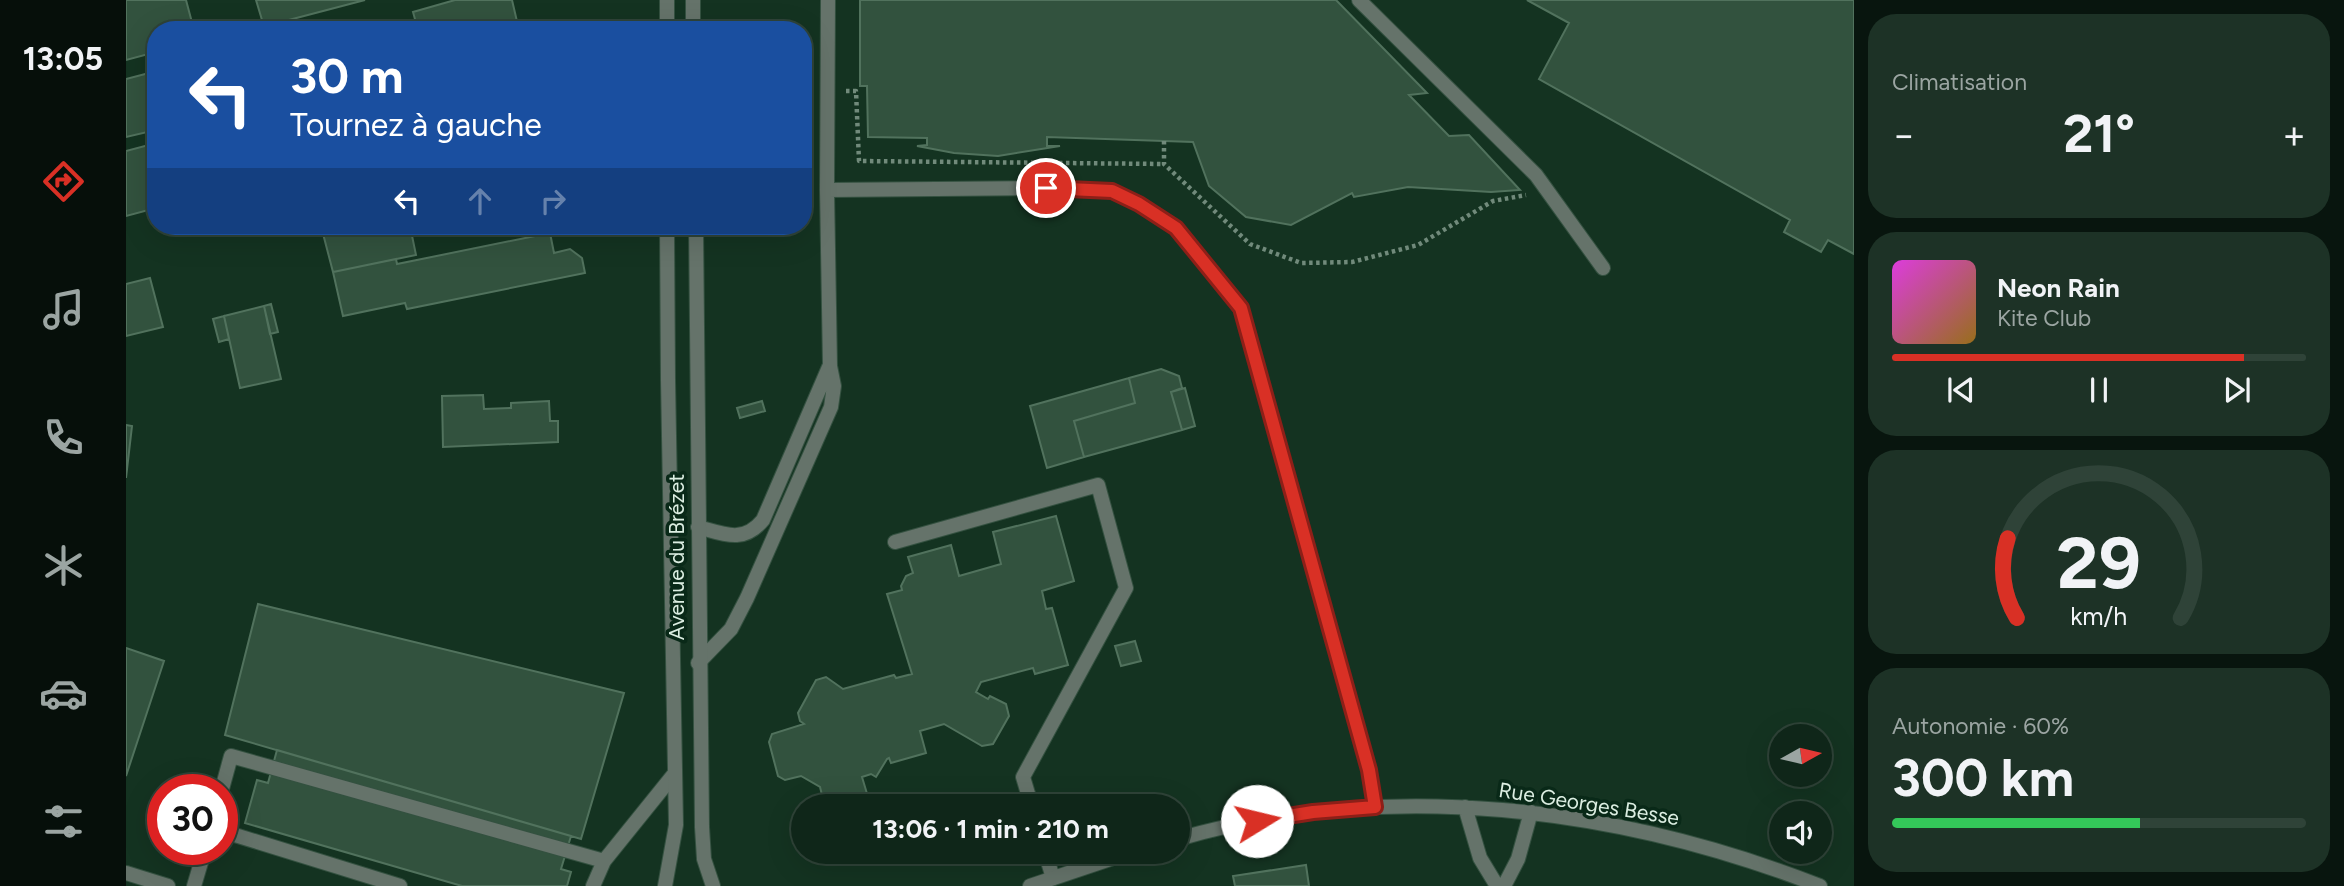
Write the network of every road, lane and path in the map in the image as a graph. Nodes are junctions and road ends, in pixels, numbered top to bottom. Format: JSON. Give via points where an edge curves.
{"nodes":[{"id":1,"x":667,"y":0,"type":"edge"},
{"id":2,"x":694,"y":0,"type":"edge"},
{"id":3,"x":828,"y":0,"type":"edge"},
{"id":4,"x":1359,"y":0,"type":"edge"},
{"id":5,"x":667,"y":21,"type":"edge"},
{"id":6,"x":694,"y":21,"type":"edge"},
{"id":7,"x":856,"y":91,"type":"dead end"},
{"id":8,"x":1164,"y":141,"type":"dead end"},
{"id":9,"x":1164,"y":164,"type":"junction"},
{"id":10,"x":827,"y":190,"type":"junction"},
{"id":11,"x":1547,"y":190,"type":"junction"},
{"id":12,"x":667,"y":235,"type":"edge"},
{"id":13,"x":696,"y":235,"type":"edge"},
{"id":14,"x":1604,"y":268,"type":"dead end"},
{"id":15,"x":830,"y":366,"type":"junction"},
{"id":16,"x":698,"y":527,"type":"junction"},
{"id":17,"x":895,"y":542,"type":"dead end"},
{"id":18,"x":698,"y":663,"type":"junction"},
{"id":19,"x":676,"y":773,"type":"junction"},
{"id":20,"x":226,"y":774,"type":"edge"},
{"id":21,"x":1028,"y":794,"type":"edge"},
{"id":22,"x":1375,"y":807,"type":"junction"},
{"id":23,"x":1465,"y":807,"type":"junction"},
{"id":24,"x":1531,"y":812,"type":"junction"},
{"id":25,"x":1190,"y":835,"type":"edge"},
{"id":26,"x":238,"y":836,"type":"edge"},
{"id":27,"x":604,"y":861,"type":"junction"},
{"id":28,"x":1049,"y":864,"type":"edge"},
{"id":29,"x":1095,"y":864,"type":"edge"},
{"id":30,"x":200,"y":865,"type":"edge"},
{"id":31,"x":126,"y":873,"type":"edge"},
{"id":32,"x":1053,"y":878,"type":"junction"},
{"id":33,"x":168,"y":886,"type":"edge"},
{"id":34,"x":194,"y":886,"type":"edge"},
{"id":35,"x":400,"y":886,"type":"edge"},
{"id":36,"x":593,"y":886,"type":"edge"},
{"id":37,"x":665,"y":886,"type":"edge"},
{"id":38,"x":713,"y":886,"type":"edge"},
{"id":39,"x":1030,"y":886,"type":"edge"},
{"id":40,"x":1497,"y":886,"type":"edge"},
{"id":41,"x":1504,"y":886,"type":"edge"},
{"id":42,"x":1820,"y":886,"type":"edge"}],
"edges":[{"from":1,"to":5,"type":"street"},
{"from":2,"to":6,"type":"street"},
{"from":3,"to":10,"type":"street"},
{"from":4,"to":11,"type":"street"},
{"from":7,"to":9,"type":"path","via":[[859,161]]},
{"from":8,"to":9,"type":"path"},
{"from":9,"to":11,"type":"path","via":[[1250,244],[1301,263],[1352,262],[1418,245],[1493,201]]},
{"from":10,"to":15,"type":"street"},
{"from":10,"to":22,"type":"street","via":[[1112,191],[1176,228],[1241,308],[1369,770]]},
{"from":11,"to":14,"type":"street"},
{"from":12,"to":19,"type":"street","name":"Avenue du Brézet"},
{"from":13,"to":16,"type":"street","name":"Avenue du Brézet"},
{"from":15,"to":16,"type":"street","via":[[763,520],[753,532],[742,535]]},
{"from":15,"to":18,"type":"street","via":[[834,386],[831,407],[747,598],[732,629]]},
{"from":16,"to":18,"type":"street","name":"Avenue du Brézet"},
{"from":17,"to":21,"type":"street","via":[[1098,485],[1126,588],[1023,777]]},
{"from":18,"to":38,"type":"street","name":"Avenue du Brézet","via":[[704,859]]},
{"from":19,"to":27,"type":"street"},
{"from":19,"to":37,"type":"street","name":"Avenue du Brézet","via":[[676,825]]},
{"from":20,"to":27,"type":"street","via":[[231,756]]},
{"from":22,"to":23,"type":"street","name":"Rue Georges Besse"},
{"from":22,"to":25,"type":"street","name":"Rue Georges Besse","via":[[1280,816]]},
{"from":23,"to":24,"type":"street","name":"Rue Georges Besse"},
{"from":23,"to":40,"type":"street","via":[[1480,858]]},
{"from":24,"to":41,"type":"street","via":[[1518,859]]},
{"from":24,"to":42,"type":"street","name":"Rue Georges Besse","via":[[1713,849]]},
{"from":26,"to":35,"type":"street"},
{"from":27,"to":36,"type":"street"},
{"from":28,"to":32,"type":"street"},
{"from":29,"to":32,"type":"street"},
{"from":30,"to":34,"type":"street"},
{"from":31,"to":33,"type":"street"},
{"from":32,"to":39,"type":"street"}]}
